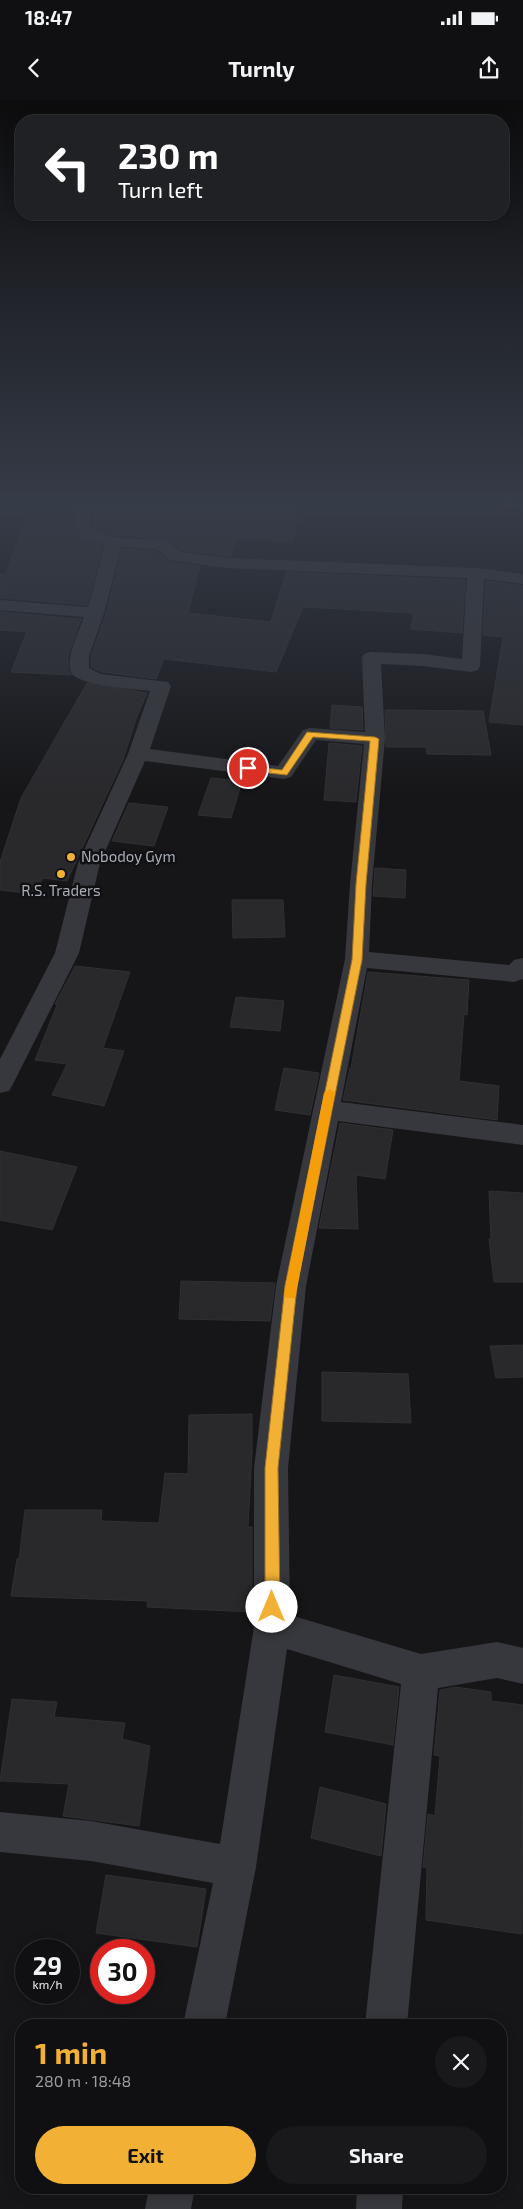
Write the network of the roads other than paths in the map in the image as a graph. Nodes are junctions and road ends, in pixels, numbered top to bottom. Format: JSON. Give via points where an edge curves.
{"nodes":[{"id":1,"x":99,"y":599,"type":"edge"},
{"id":2,"x":475,"y":599,"type":"edge"},
{"id":3,"x":0,"y":605,"type":"edge"},
{"id":4,"x":96,"y":612,"type":"junction"},
{"id":5,"x":375,"y":739,"type":"junction"},
{"id":6,"x":138,"y":754,"type":"junction"},
{"id":7,"x":357,"y":960,"type":"junction"},
{"id":8,"x":523,"y":966,"type":"edge"},
{"id":9,"x":0,"y":1084,"type":"edge"},
{"id":10,"x":326,"y":1110,"type":"junction"},
{"id":11,"x":523,"y":1135,"type":"edge"},
{"id":12,"x":272,"y":1627,"type":"junction"},
{"id":13,"x":523,"y":1666,"type":"edge"},
{"id":14,"x":421,"y":1672,"type":"junction"},
{"id":15,"x":0,"y":1832,"type":"edge"},
{"id":16,"x":236,"y":1867,"type":"junction"},
{"id":17,"x":205,"y":2019,"type":"edge"},
{"id":18,"x":386,"y":2019,"type":"edge"},
{"id":19,"x":171,"y":2194,"type":"edge"},
{"id":20,"x":380,"y":2194,"type":"edge"},
{"id":21,"x":168,"y":2209,"type":"edge"},
{"id":22,"x":379,"y":2209,"type":"edge"}],
"edges":[{"from":1,"to":4,"type":"street"},
{"from":2,"to":5,"type":"street","via":[[471,666],[371,658]]},
{"from":3,"to":4,"type":"street"},
{"from":4,"to":6,"type":"street","via":[[80,656],[79,671],[97,679],[161,686]]},
{"from":5,"to":6,"type":"street","via":[[310,734],[284,773]]},
{"from":5,"to":7,"type":"street"},
{"from":6,"to":9,"type":"street","via":[[89,863],[67,953]]},
{"from":7,"to":8,"type":"street","via":[[514,974]]},
{"from":7,"to":10,"type":"street"},
{"from":10,"to":11,"type":"street"},
{"from":10,"to":12,"type":"street","via":[[291,1286],[274,1440]]},
{"from":12,"to":14,"type":"street"},
{"from":12,"to":16,"type":"street"},
{"from":13,"to":14,"type":"street","via":[[497,1660]]},
{"from":14,"to":18,"type":"street"},
{"from":15,"to":16,"type":"street","via":[[91,1841]]},
{"from":16,"to":17,"type":"street"},
{"from":19,"to":21,"type":"street"},
{"from":20,"to":22,"type":"street"}]}
